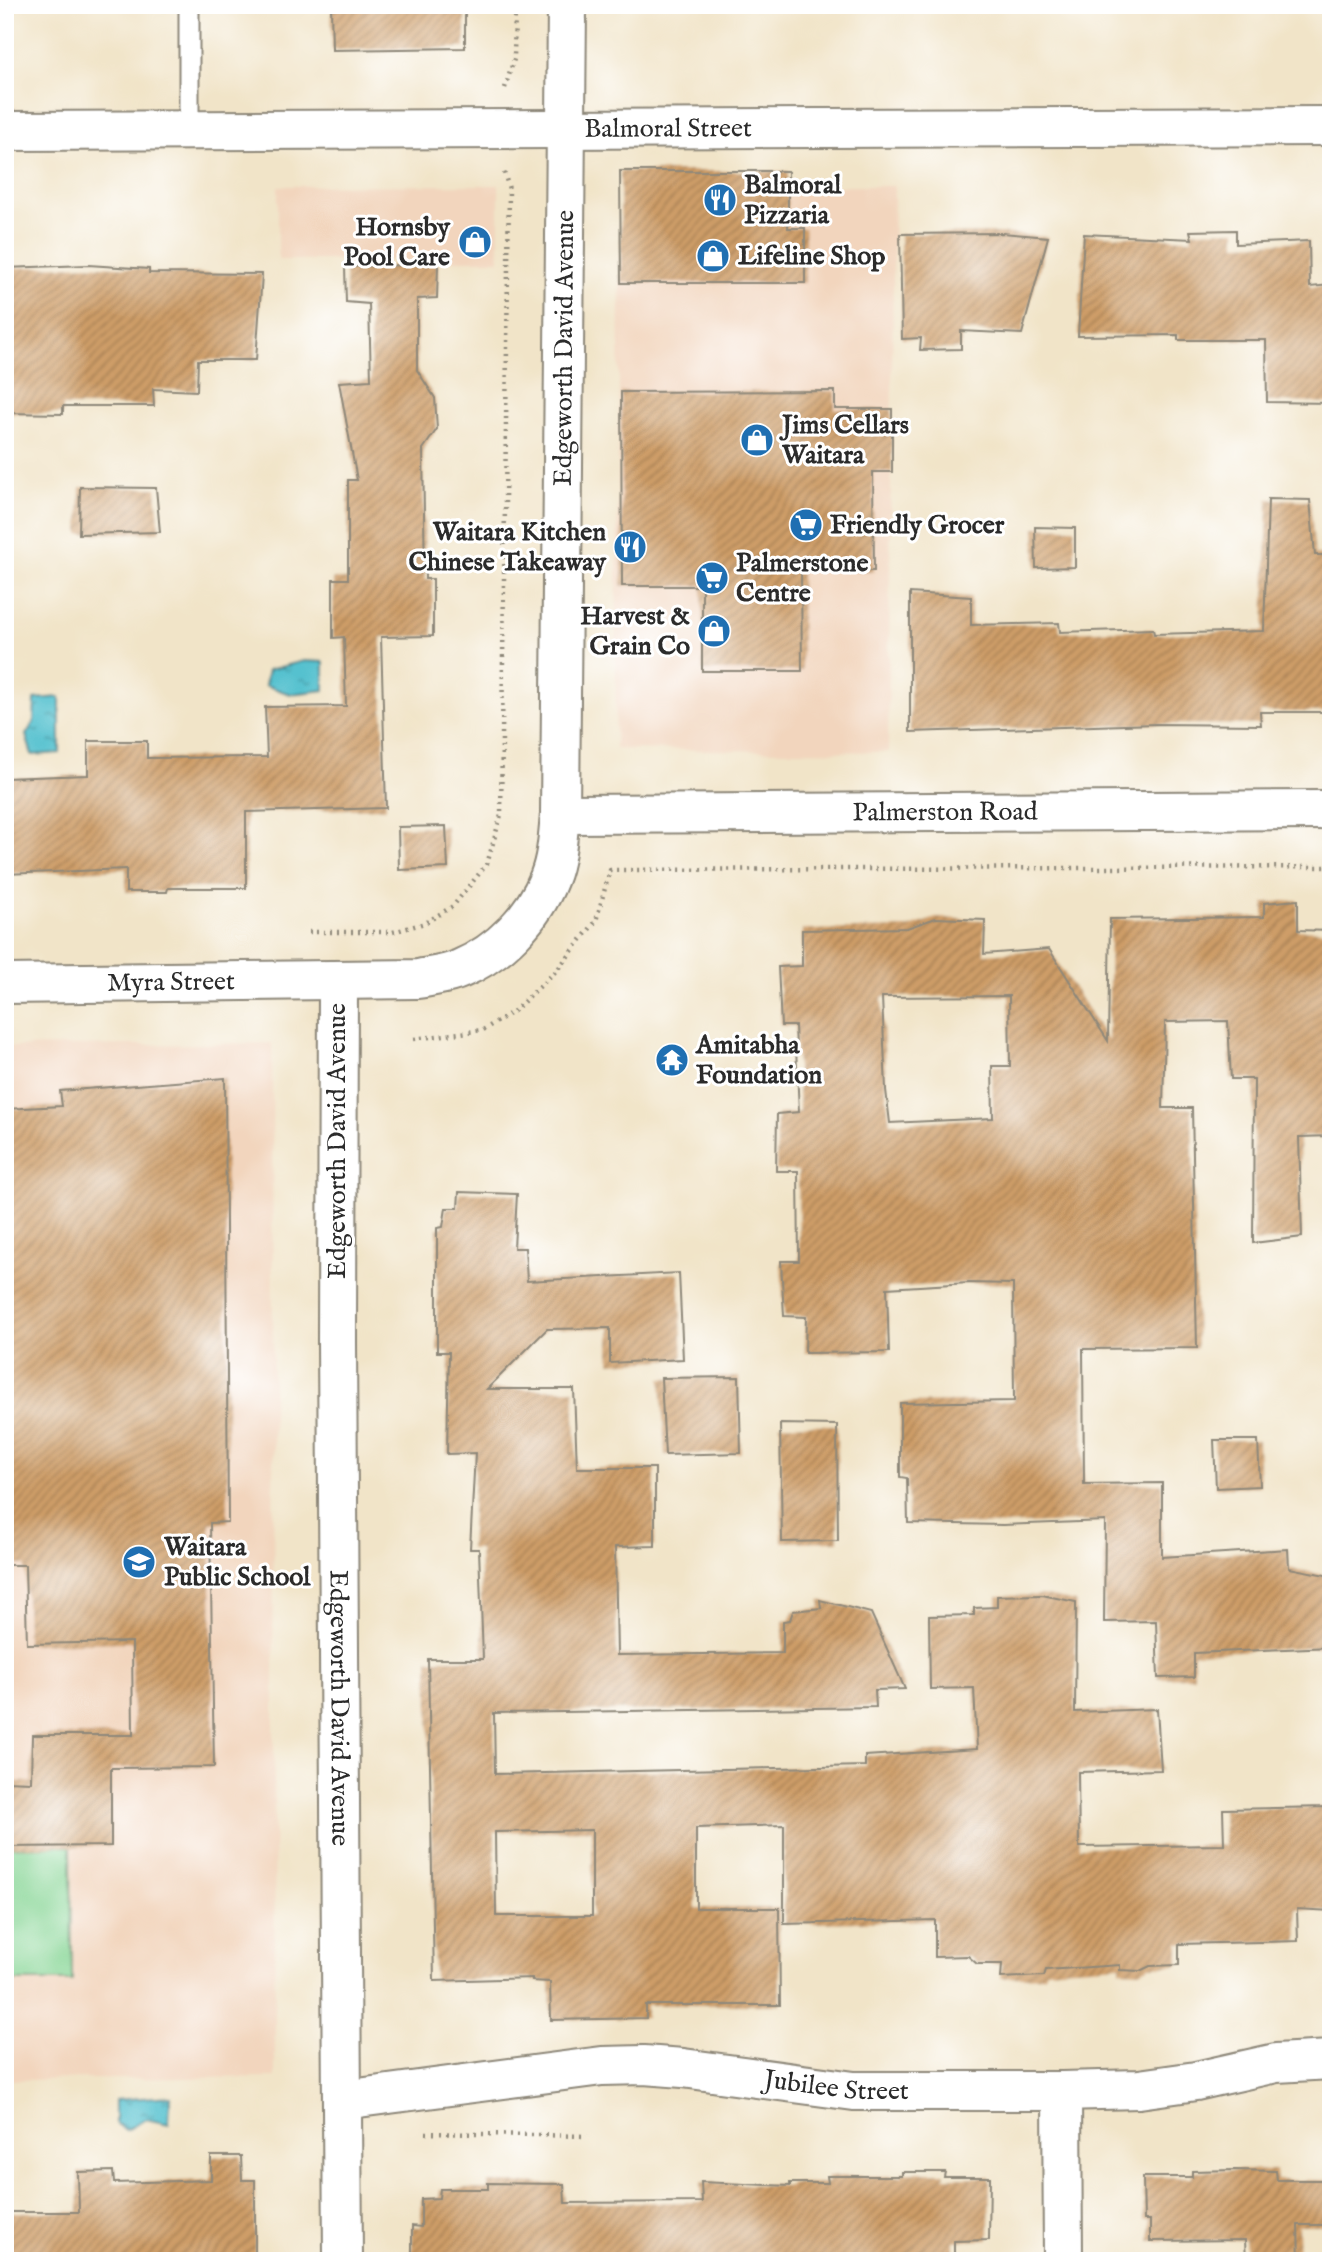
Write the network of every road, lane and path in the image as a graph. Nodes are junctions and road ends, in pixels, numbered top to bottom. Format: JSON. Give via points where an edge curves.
{"nodes":[{"id":1,"x":189,"y":5,"type":"edge"},
{"id":2,"x":514,"y":5,"type":"edge"},
{"id":3,"x":567,"y":5,"type":"edge"},
{"id":4,"x":505,"y":88,"type":"dead end"},
{"id":5,"x":1331,"y":126,"type":"edge"},
{"id":6,"x":565,"y":127,"type":"junction"},
{"id":7,"x":189,"y":128,"type":"junction"},
{"id":8,"x":5,"y":131,"type":"edge"},
{"id":9,"x":503,"y":169,"type":"dead end"},
{"id":10,"x":1331,"y":810,"type":"edge"},
{"id":11,"x":560,"y":814,"type":"junction"},
{"id":12,"x":1331,"y":867,"type":"edge"},
{"id":13,"x":309,"y":932,"type":"dead end"},
{"id":14,"x":338,"y":980,"type":"junction"},
{"id":15,"x":5,"y":984,"type":"edge"},
{"id":16,"x":414,"y":1039,"type":"dead end"},
{"id":17,"x":1331,"y":2060,"type":"edge"},
{"id":18,"x":1062,"y":2091,"type":"junction"},
{"id":19,"x":343,"y":2100,"type":"junction"},
{"id":20,"x":426,"y":2133,"type":"dead end"},
{"id":21,"x":587,"y":2136,"type":"dead end"},
{"id":22,"x":343,"y":2261,"type":"edge"},
{"id":23,"x":1063,"y":2261,"type":"edge"}],
"edges":[{"from":1,"to":7,"type":"lane"},
{"from":2,"to":4,"type":"path","via":[[514,59]]},
{"from":3,"to":6,"type":"street","name":"Edgeworth David Avenue"},
{"from":5,"to":6,"type":"street","name":"Balmoral Street"},
{"from":6,"to":7,"type":"street","name":"Balmoral Street"},
{"from":6,"to":11,"type":"street","name":"Edgeworth David Avenue"},
{"from":7,"to":8,"type":"street","name":"Balmoral Street"},
{"from":9,"to":13,"type":"path","via":[[509,189],[501,815],[487,864],[453,906],[425,923],[393,932]]},
{"from":10,"to":11,"type":"street","name":"Palmerston Road"},
{"from":11,"to":14,"type":"street","name":"Edgeworth David Avenue","via":[[549,878],[517,929],[489,953],[459,970],[418,979]]},
{"from":12,"to":16,"type":"path","via":[[610,870],[596,921],[557,970],[514,1012],[483,1030]]},
{"from":14,"to":15,"type":"street","name":"Myra Street"},
{"from":14,"to":19,"type":"street","name":"Edgeworth David Avenue"},
{"from":17,"to":18,"type":"street","name":"Jubilee Street","via":[[1276,2063],[1139,2089]]},
{"from":18,"to":19,"type":"street","name":"Jubilee Street","via":[[854,2091],[643,2065],[602,2066]]},
{"from":18,"to":23,"type":"street"},
{"from":19,"to":22,"type":"street","name":"Edgeworth David Avenue"},
{"from":20,"to":21,"type":"path"}]}
